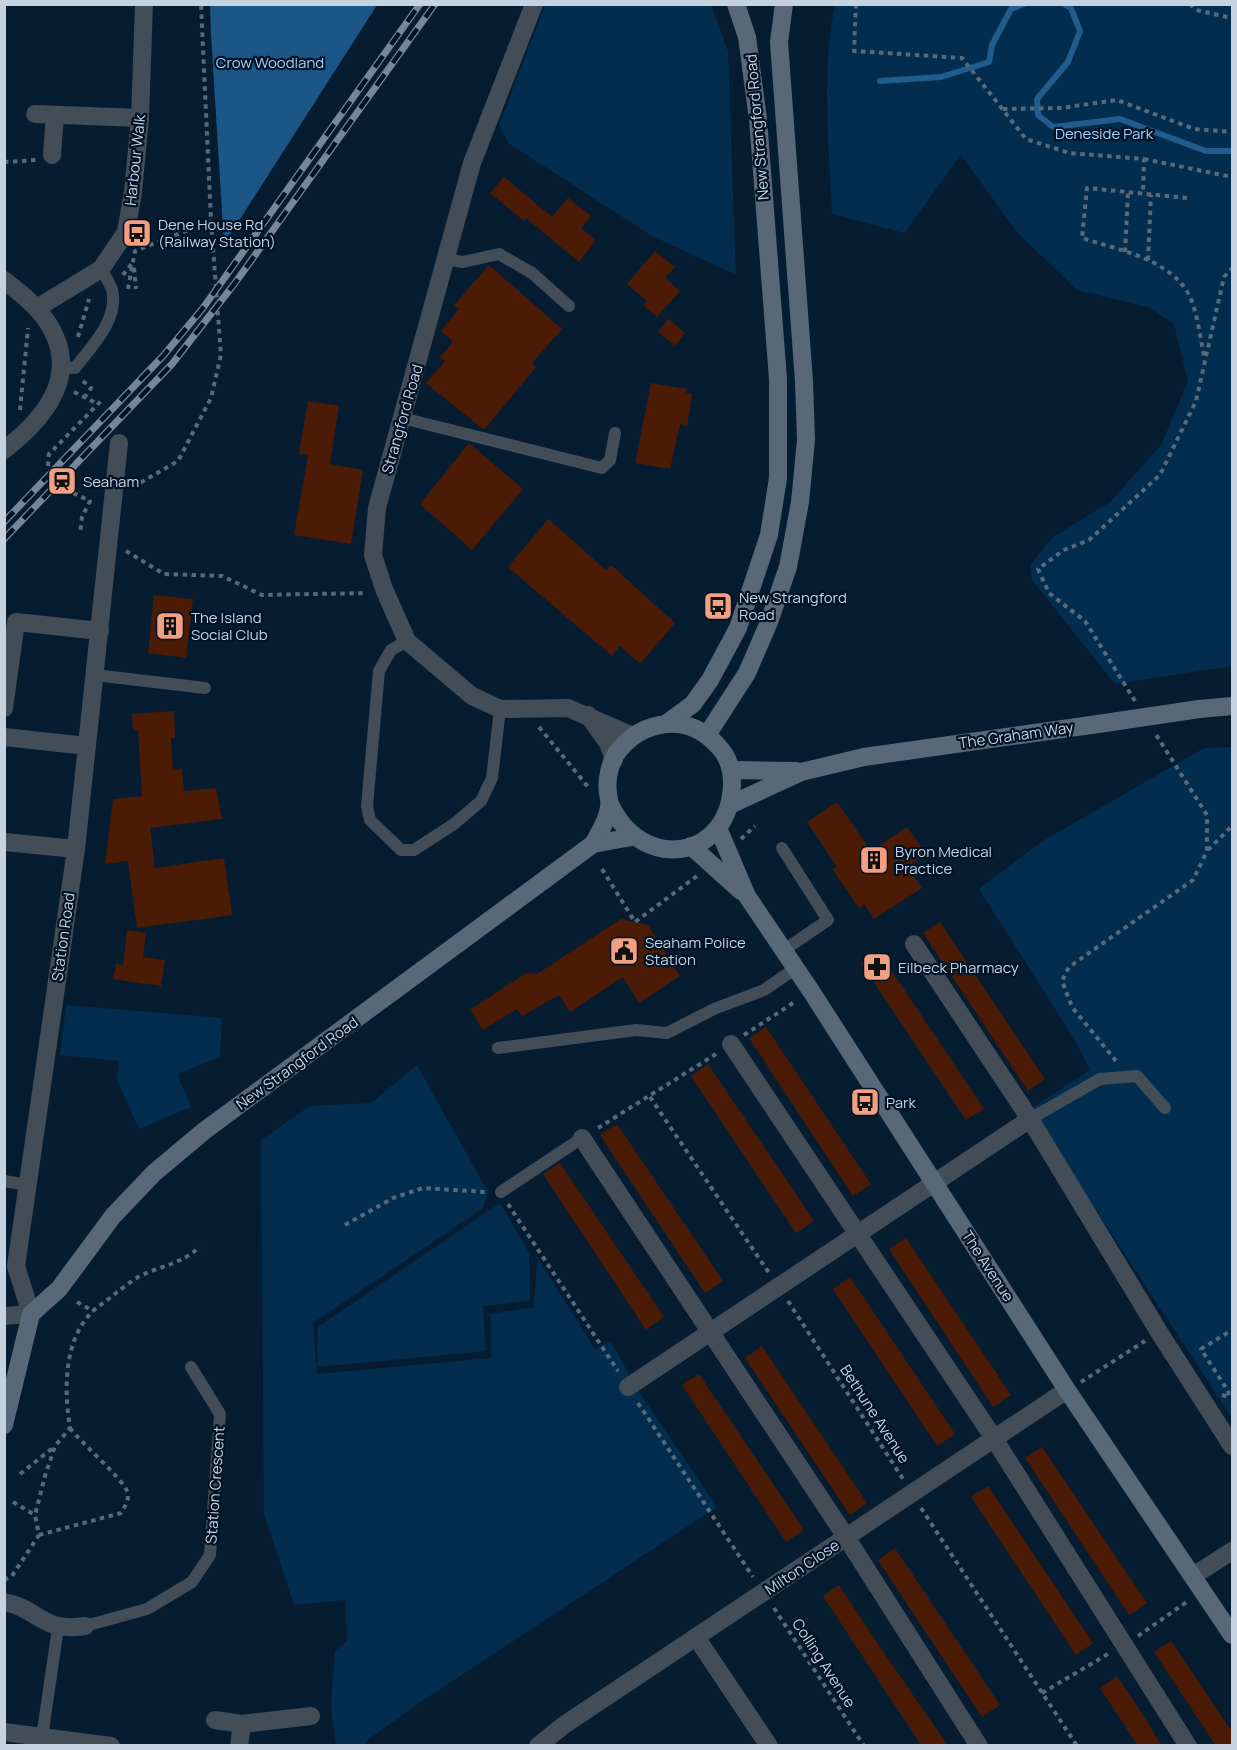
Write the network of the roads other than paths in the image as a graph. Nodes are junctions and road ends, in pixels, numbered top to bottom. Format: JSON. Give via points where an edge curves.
{"nodes":[{"id":1,"x":144,"y":4,"type":"edge"},
{"id":2,"x":534,"y":4,"type":"edge"},
{"id":3,"x":736,"y":4,"type":"edge"},
{"id":4,"x":784,"y":4,"type":"edge"},
{"id":5,"x":35,"y":114,"type":"dead end"},
{"id":6,"x":55,"y":115,"type":"junction"},
{"id":7,"x":140,"y":118,"type":"junction"},
{"id":8,"x":52,"y":155,"type":"road end"},
{"id":9,"x":446,"y":259,"type":"junction"},
{"id":10,"x":101,"y":269,"type":"junction"},
{"id":11,"x":4,"y":280,"type":"edge"},
{"id":12,"x":569,"y":306,"type":"dead end"},
{"id":13,"x":33,"y":316,"type":"junction"},
{"id":14,"x":61,"y":367,"type":"junction"},
{"id":15,"x":402,"y":418,"type":"junction"},
{"id":16,"x":615,"y":434,"type":"dead end"},
{"id":17,"x":119,"y":443,"type":"dead end"},
{"id":18,"x":4,"y":450,"type":"edge"},
{"id":19,"x":99,"y":631,"type":"junction"},
{"id":20,"x":407,"y":640,"type":"junction"},
{"id":21,"x":95,"y":675,"type":"junction"},
{"id":22,"x":205,"y":688,"type":"dead end"},
{"id":23,"x":1233,"y":706,"type":"edge"},
{"id":24,"x":4,"y":708,"type":"edge"},
{"id":25,"x":500,"y":709,"type":"junction"},
{"id":26,"x":587,"y":714,"type":"junction"},
{"id":27,"x":667,"y":723,"type":"junction"},
{"id":28,"x":707,"y":735,"type":"junction"},
{"id":29,"x":633,"y":736,"type":"junction"},
{"id":30,"x":4,"y":737,"type":"edge"},
{"id":31,"x":87,"y":746,"type":"junction"},
{"id":32,"x":614,"y":760,"type":"junction"},
{"id":33,"x":732,"y":770,"type":"junction"},
{"id":34,"x":801,"y":771,"type":"junction"},
{"id":35,"x":610,"y":804,"type":"junction"},
{"id":36,"x":732,"y":804,"type":"junction"},
{"id":37,"x":718,"y":828,"type":"junction"},
{"id":38,"x":632,"y":837,"type":"junction"},
{"id":39,"x":4,"y":842,"type":"edge"},
{"id":40,"x":593,"y":844,"type":"junction"},
{"id":41,"x":691,"y":846,"type":"junction"},
{"id":42,"x":782,"y":848,"type":"dead end"},
{"id":43,"x":76,"y":849,"type":"junction"},
{"id":44,"x":747,"y":896,"type":"junction"},
{"id":45,"x":914,"y":944,"type":"dead end"},
{"id":46,"x":784,"y":950,"type":"junction"},
{"id":47,"x":796,"y":968,"type":"junction"},
{"id":48,"x":731,"y":1044,"type":"road end"},
{"id":49,"x":498,"y":1047,"type":"dead end"},
{"id":50,"x":1165,"y":1108,"type":"dead end"},
{"id":51,"x":1030,"y":1119,"type":"junction"},
{"id":52,"x":582,"y":1138,"type":"joint"},
{"id":53,"x":4,"y":1181,"type":"edge"},
{"id":54,"x":934,"y":1182,"type":"junction"},
{"id":55,"x":27,"y":1185,"type":"junction"},
{"id":56,"x":501,"y":1192,"type":"road end"},
{"id":57,"x":857,"y":1233,"type":"junction"},
{"id":58,"x":31,"y":1314,"type":"junction"},
{"id":59,"x":4,"y":1317,"type":"edge"},
{"id":60,"x":709,"y":1332,"type":"junction"},
{"id":61,"x":191,"y":1367,"type":"dead end"},
{"id":62,"x":628,"y":1387,"type":"dead end"},
{"id":63,"x":1067,"y":1390,"type":"junction"},
{"id":64,"x":4,"y":1425,"type":"edge"},
{"id":65,"x":993,"y":1437,"type":"junction"},
{"id":66,"x":1233,"y":1446,"type":"edge"},
{"id":67,"x":846,"y":1537,"type":"junction"},
{"id":68,"x":1233,"y":1551,"type":"edge"},
{"id":69,"x":1192,"y":1576,"type":"junction"},
{"id":70,"x":4,"y":1602,"type":"edge"},
{"id":71,"x":85,"y":1626,"type":"joint"},
{"id":72,"x":58,"y":1628,"type":"junction"},
{"id":73,"x":1233,"y":1635,"type":"edge"},
{"id":74,"x":696,"y":1636,"type":"junction"},
{"id":75,"x":311,"y":1716,"type":"dead end"},
{"id":76,"x":215,"y":1720,"type":"dead end"},
{"id":77,"x":242,"y":1724,"type":"junction"},
{"id":78,"x":4,"y":1732,"type":"edge"},
{"id":79,"x":42,"y":1741,"type":"edge"},
{"id":80,"x":111,"y":1746,"type":"edge"},
{"id":81,"x":239,"y":1746,"type":"edge"},
{"id":82,"x":538,"y":1746,"type":"edge"},
{"id":83,"x":769,"y":1746,"type":"edge"},
{"id":84,"x":979,"y":1746,"type":"edge"},
{"id":85,"x":1188,"y":1746,"type":"edge"}],
"edges":[{"from":1,"to":7,"type":"street","name":"Harbour Walk"},
{"from":2,"to":9,"type":"street","name":"Strangford Road","via":[[472,163]]},
{"from":3,"to":27,"type":"main road","name":"New Strangford Road","via":[[747,37],[758,119],[778,379],[778,478],[769,535],[738,628],[693,704]]},
{"from":4,"to":28,"type":"main road","name":"New Strangford Road","via":[[779,42],[806,440],[800,502],[788,567],[769,622],[747,673]]},
{"from":5,"to":6,"type":"street"},
{"from":6,"to":7,"type":"street"},
{"from":6,"to":8,"type":"street"},
{"from":7,"to":10,"type":"street","name":"Harbour Walk","via":[[126,232]]},
{"from":9,"to":12,"type":"lane","via":[[463,262],[499,254],[532,273]]},
{"from":9,"to":15,"type":"street","name":"Strangford Road"},
{"from":10,"to":13,"type":"street","name":"Harbour Walk"},
{"from":10,"to":14,"type":"lane","via":[[113,292],[112,309],[102,333],[75,368]]},
{"from":11,"to":13,"type":"street"},
{"from":13,"to":14,"type":"street","via":[[56,341]]},
{"from":14,"to":18,"type":"street","via":[[51,404]]},
{"from":15,"to":16,"type":"lane","via":[[602,468],[610,460]]},
{"from":15,"to":20,"type":"street","name":"Strangford Road","via":[[377,508],[373,555]]},
{"from":17,"to":19,"type":"street","name":"Station Road"},
{"from":19,"to":21,"type":"street","name":"Station Road"},
{"from":19,"to":24,"type":"street","via":[[16,622]]},
{"from":20,"to":25,"type":"street","name":"Strangford Road","via":[[472,696]]},
{"from":20,"to":25,"type":"lane","via":[[391,650],[379,671],[367,806],[370,820],[401,850],[414,850],[481,801],[492,778]]},
{"from":21,"to":22,"type":"lane"},
{"from":21,"to":31,"type":"street","name":"Station Road"},
{"from":23,"to":34,"type":"main road","name":"The Graham Way","bridge":true,"via":[[864,758]]},
{"from":25,"to":26,"type":"street","name":"Strangford Road","via":[[549,706]]},
{"from":26,"to":29,"type":"street","name":"Strangford Road"},
{"from":26,"to":32,"type":"street","via":[[608,743]]},
{"from":27,"to":28,"type":"main road","via":[[686,725]]},
{"from":27,"to":29,"type":"main road"},
{"from":28,"to":33,"type":"main road","via":[[723,750]]},
{"from":29,"to":32,"type":"main road"},
{"from":30,"to":31,"type":"street"},
{"from":31,"to":43,"type":"street","name":"Station Road"},
{"from":32,"to":35,"type":"main road","via":[[608,780]]},
{"from":33,"to":34,"type":"main road","name":"The Graham Way"},
{"from":33,"to":36,"type":"main road"},
{"from":34,"to":36,"type":"main road","name":"The Graham Way"},
{"from":35,"to":38,"type":"main road"},
{"from":35,"to":40,"type":"main road","name":"New Strangford Road"},
{"from":36,"to":37,"type":"main road"},
{"from":37,"to":41,"type":"main road"},
{"from":37,"to":44,"type":"main road","name":"The Avenue"},
{"from":38,"to":40,"type":"main road","name":"New Strangford Road"},
{"from":38,"to":41,"type":"main road","via":[[671,850]]},
{"from":39,"to":43,"type":"street"},
{"from":40,"to":58,"type":"main road","name":"New Strangford Road","via":[[204,1131],[154,1173],[113,1216],[59,1288]]},
{"from":41,"to":44,"type":"main road","name":"The Avenue"},
{"from":42,"to":46,"type":"lane","via":[[828,920]]},
{"from":43,"to":55,"type":"street","name":"Station Road"},
{"from":44,"to":46,"type":"main road","name":"The Avenue"},
{"from":45,"to":51,"type":"street"},
{"from":46,"to":47,"type":"main road","name":"The Avenue"},
{"from":47,"to":49,"type":"lane","via":[[764,990],[714,1009],[667,1034],[636,1030]]},
{"from":47,"to":54,"type":"main road","name":"The Avenue"},
{"from":48,"to":57,"type":"street"},
{"from":50,"to":51,"type":"lane","via":[[1137,1076],[1124,1077],[1100,1079]]},
{"from":51,"to":54,"type":"street"},
{"from":51,"to":66,"type":"street"},
{"from":52,"to":56,"type":"lane"},
{"from":52,"to":60,"type":"street"},
{"from":53,"to":55,"type":"lane"},
{"from":54,"to":57,"type":"street"},
{"from":54,"to":63,"type":"main road","name":"The Avenue"},
{"from":55,"to":58,"type":"street","name":"Station Road","via":[[16,1266]]},
{"from":57,"to":60,"type":"street"},
{"from":57,"to":65,"type":"street"},
{"from":58,"to":59,"type":"street"},
{"from":58,"to":64,"type":"main road"},
{"from":60,"to":62,"type":"street"},
{"from":60,"to":67,"type":"street"},
{"from":61,"to":71,"type":"lane","name":"Station Crescent","via":[[220,1414],[210,1555],[192,1582],[147,1609]]},
{"from":63,"to":65,"type":"street","name":"Milton Close"},
{"from":63,"to":69,"type":"main road","name":"The Avenue"},
{"from":65,"to":67,"type":"street","name":"Milton Close"},
{"from":65,"to":85,"type":"street"},
{"from":67,"to":74,"type":"street","name":"Milton Close"},
{"from":67,"to":84,"type":"street"},
{"from":68,"to":69,"type":"street"},
{"from":69,"to":73,"type":"main road","name":"The Avenue"},
{"from":70,"to":72,"type":"street"},
{"from":71,"to":72,"type":"street","name":"Station Crescent"},
{"from":72,"to":79,"type":"lane"},
{"from":74,"to":82,"type":"street","name":"Milton Close"},
{"from":74,"to":83,"type":"street"},
{"from":75,"to":77,"type":"street"},
{"from":76,"to":77,"type":"street"},
{"from":77,"to":81,"type":"street"},
{"from":78,"to":79,"type":"street"},
{"from":79,"to":80,"type":"street"}]}
